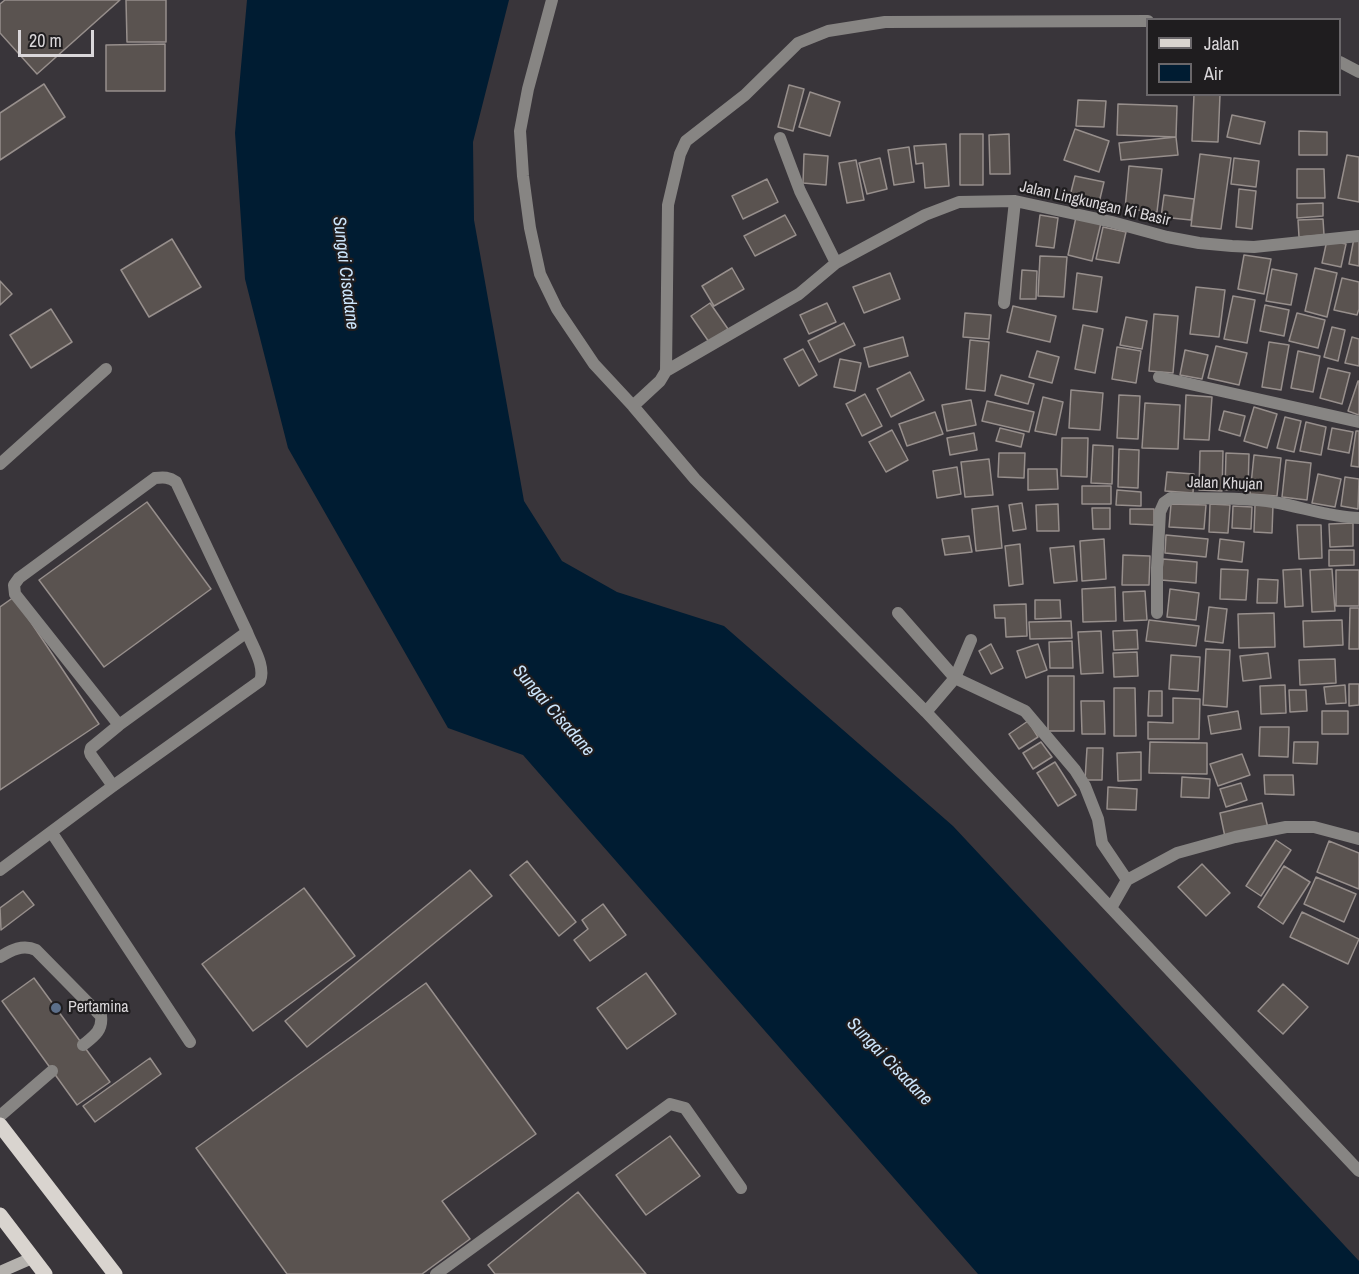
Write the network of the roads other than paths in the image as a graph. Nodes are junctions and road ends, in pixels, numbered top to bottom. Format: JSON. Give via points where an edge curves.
{"nodes":[{"id":1,"x":552,"y":0,"type":"edge"},
{"id":2,"x":1146,"y":21,"type":"edge"},
{"id":3,"x":1341,"y":63,"type":"edge"},
{"id":4,"x":1359,"y":72,"type":"edge"},
{"id":5,"x":780,"y":138,"type":"dead end"},
{"id":6,"x":1015,"y":201,"type":"junction"},
{"id":7,"x":1359,"y":236,"type":"edge"},
{"id":8,"x":836,"y":263,"type":"junction"},
{"id":9,"x":1004,"y":303,"type":"dead end"},
{"id":10,"x":106,"y":369,"type":"dead end"},
{"id":11,"x":666,"y":372,"type":"junction"},
{"id":12,"x":1159,"y":377,"type":"dead end"},
{"id":13,"x":633,"y":406,"type":"junction"},
{"id":14,"x":1359,"y":422,"type":"edge"},
{"id":15,"x":0,"y":464,"type":"edge"},
{"id":16,"x":1359,"y":518,"type":"edge"},
{"id":17,"x":898,"y":613,"type":"dead end"},
{"id":18,"x":1157,"y":613,"type":"dead end"},
{"id":19,"x":247,"y":632,"type":"junction"},
{"id":20,"x":971,"y":640,"type":"dead end"},
{"id":21,"x":955,"y":678,"type":"junction"},
{"id":22,"x":926,"y":712,"type":"junction"},
{"id":23,"x":119,"y":725,"type":"junction"},
{"id":24,"x":113,"y":786,"type":"junction"},
{"id":25,"x":52,"y":832,"type":"junction"},
{"id":26,"x":1359,"y":839,"type":"edge"},
{"id":27,"x":0,"y":870,"type":"edge"},
{"id":28,"x":1127,"y":880,"type":"junction"},
{"id":29,"x":1112,"y":908,"type":"junction"},
{"id":30,"x":0,"y":957,"type":"edge"},
{"id":31,"x":190,"y":1042,"type":"dead end"},
{"id":32,"x":83,"y":1045,"type":"dead end"},
{"id":33,"x":52,"y":1071,"type":"dead end"},
{"id":34,"x":0,"y":1116,"type":"edge"},
{"id":35,"x":0,"y":1125,"type":"edge"},
{"id":36,"x":1359,"y":1171,"type":"edge"},
{"id":37,"x":741,"y":1188,"type":"dead end"},
{"id":38,"x":0,"y":1215,"type":"edge"},
{"id":39,"x":32,"y":1258,"type":"junction"},
{"id":40,"x":0,"y":1272,"type":"edge"},
{"id":41,"x":45,"y":1274,"type":"edge"},
{"id":42,"x":115,"y":1274,"type":"edge"},
{"id":43,"x":436,"y":1274,"type":"edge"}],
"edges":[{"from":1,"to":13,"type":"street","via":[[520,131],[530,228],[540,274],[557,309],[594,363]]},
{"from":2,"to":11,"type":"street","via":[[885,22],[828,31],[798,43],[745,95],[686,141],[680,154],[668,205]]},
{"from":3,"to":4,"type":"street"},
{"from":5,"to":8,"type":"street","via":[[800,191]]},
{"from":6,"to":7,"type":"street","name":"Jalan Lingkungan Ki Basir","via":[[1199,243],[1254,247]]},
{"from":6,"to":8,"type":"street","name":"Jalan Lingkungan Ki Basir","via":[[959,202],[925,215]]},
{"from":6,"to":9,"type":"street"},
{"from":8,"to":11,"type":"street","name":"Jalan Lingkungan Ki Basir","via":[[799,294]]},
{"from":10,"to":15,"type":"street"},
{"from":11,"to":13,"type":"street","name":"Jalan Lingkungan Ki Basir"},
{"from":12,"to":14,"type":"street"},
{"from":13,"to":22,"type":"street","via":[[695,479]]},
{"from":16,"to":18,"type":"street","name":"Jalan Khujan","via":[[1270,502],[1171,498],[1160,512]]},
{"from":17,"to":21,"type":"street"},
{"from":19,"to":23,"type":"street"},
{"from":19,"to":23,"type":"street","via":[[176,482],[155,478],[14,585],[15,594]]},
{"from":19,"to":24,"type":"street","via":[[261,668],[260,681]]},
{"from":20,"to":21,"type":"street"},
{"from":21,"to":22,"type":"street"},
{"from":21,"to":28,"type":"street","via":[[1025,711],[1085,786],[1098,819],[1102,843]]},
{"from":22,"to":29,"type":"street"},
{"from":23,"to":24,"type":"street","via":[[93,745],[90,752]]},
{"from":24,"to":25,"type":"street"},
{"from":25,"to":27,"type":"street"},
{"from":25,"to":31,"type":"street"},
{"from":26,"to":28,"type":"street","via":[[1314,827],[1286,827],[1177,853]]},
{"from":28,"to":29,"type":"street"},
{"from":29,"to":36,"type":"street"},
{"from":30,"to":32,"type":"street","via":[[28,946],[36,950],[100,1016],[97,1034]]},
{"from":33,"to":34,"type":"street"},
{"from":35,"to":42,"type":"main road"},
{"from":37,"to":43,"type":"street","via":[[685,1108],[670,1104]]},
{"from":38,"to":39,"type":"main road"},
{"from":39,"to":40,"type":"street"},
{"from":39,"to":41,"type":"main road"}]}
